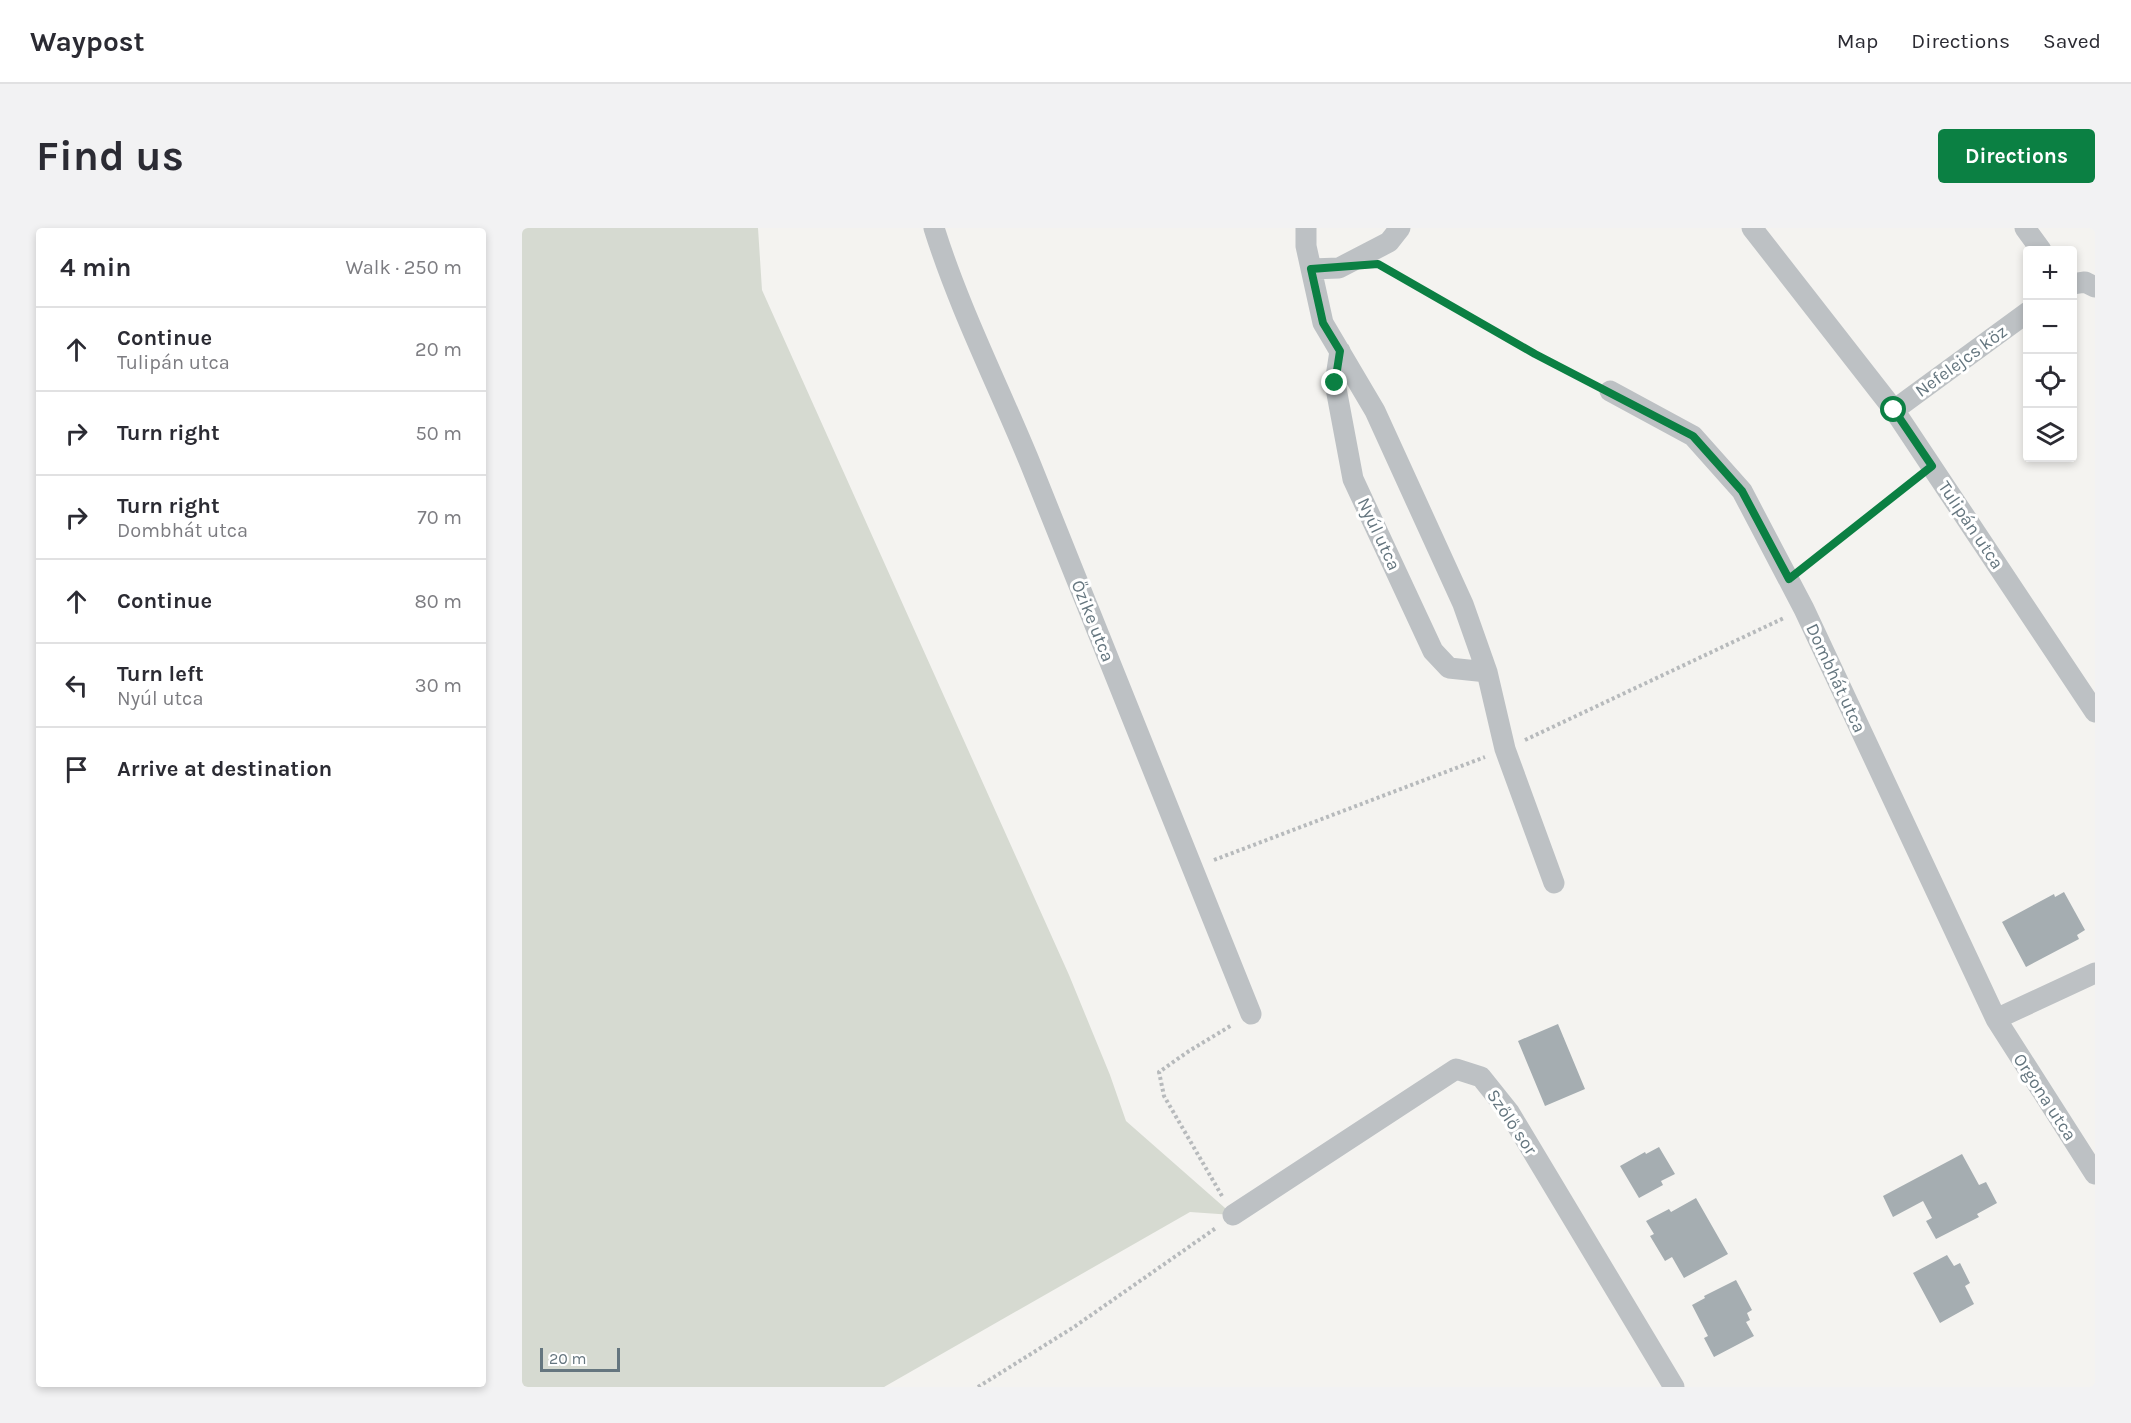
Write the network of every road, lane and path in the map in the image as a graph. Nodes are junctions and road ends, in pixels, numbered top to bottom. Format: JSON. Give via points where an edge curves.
{"nodes":[{"id":1,"x":934,"y":228,"type":"edge"},
{"id":2,"x":1306,"y":228,"type":"edge"},
{"id":3,"x":1400,"y":228,"type":"edge"},
{"id":4,"x":1752,"y":228,"type":"edge"},
{"id":5,"x":2025,"y":228,"type":"edge"},
{"id":6,"x":2038,"y":246,"type":"edge"},
{"id":7,"x":1378,"y":264,"type":"dead end"},
{"id":8,"x":1311,"y":269,"type":"junction"},
{"id":9,"x":2077,"y":283,"type":"edge"},
{"id":10,"x":2095,"y":287,"type":"edge"},
{"id":11,"x":2023,"y":316,"type":"edge"},
{"id":12,"x":1340,"y":351,"type":"junction"},
{"id":13,"x":1610,"y":391,"type":"joint"},
{"id":14,"x":1894,"y":410,"type":"junction"},
{"id":15,"x":1932,"y":466,"type":"junction"},
{"id":16,"x":1789,"y":579,"type":"junction"},
{"id":17,"x":1487,"y":672,"type":"junction"},
{"id":18,"x":2095,"y":712,"type":"edge"},
{"id":19,"x":1554,"y":883,"type":"dead end"},
{"id":20,"x":2095,"y":973,"type":"edge"},
{"id":21,"x":1251,"y":1014,"type":"joint"},
{"id":22,"x":1996,"y":1019,"type":"junction"},
{"id":23,"x":2095,"y":1174,"type":"edge"},
{"id":24,"x":1233,"y":1215,"type":"junction"},
{"id":25,"x":978,"y":1387,"type":"edge"},
{"id":26,"x":1674,"y":1387,"type":"edge"}],
"edges":[{"from":1,"to":21,"type":"street","name":"Őzike utca"},
{"from":2,"to":8,"type":"street"},
{"from":3,"to":8,"type":"street","via":[[1389,242],[1339,268]]},
{"from":4,"to":14,"type":"street","name":"Tulipán utca"},
{"from":5,"to":6,"type":"street"},
{"from":7,"to":13,"type":"path","via":[[1535,354]]},
{"from":8,"to":12,"type":"street","via":[[1323,323]]},
{"from":9,"to":10,"type":"street"},
{"from":11,"to":14,"type":"street","name":"Nefelejcs köz"},
{"from":12,"to":17,"type":"street","via":[[1374,411],[1463,604]]},
{"from":12,"to":17,"type":"street","name":"Nyúl utca","via":[[1335,383],[1358,490],[1433,651],[1449,668]]},
{"from":13,"to":16,"type":"street","name":"Dombhát utca","via":[[1693,436],[1742,491]]},
{"from":14,"to":15,"type":"street","name":"Tulipán utca"},
{"from":15,"to":16,"type":"path"},
{"from":15,"to":18,"type":"street","name":"Tulipán utca"},
{"from":16,"to":22,"type":"street","name":"Dombhát utca"},
{"from":17,"to":19,"type":"street","via":[[1505,749]]},
{"from":20,"to":22,"type":"street"},
{"from":21,"to":24,"type":"path","via":[[1159,1072],[1164,1096]]},
{"from":22,"to":23,"type":"street","name":"Orgona utca"},
{"from":24,"to":25,"type":"path","via":[[1074,1326]]},
{"from":24,"to":26,"type":"street","name":"Szőlő sor","via":[[1456,1069],[1481,1077],[1509,1112]]}]}
